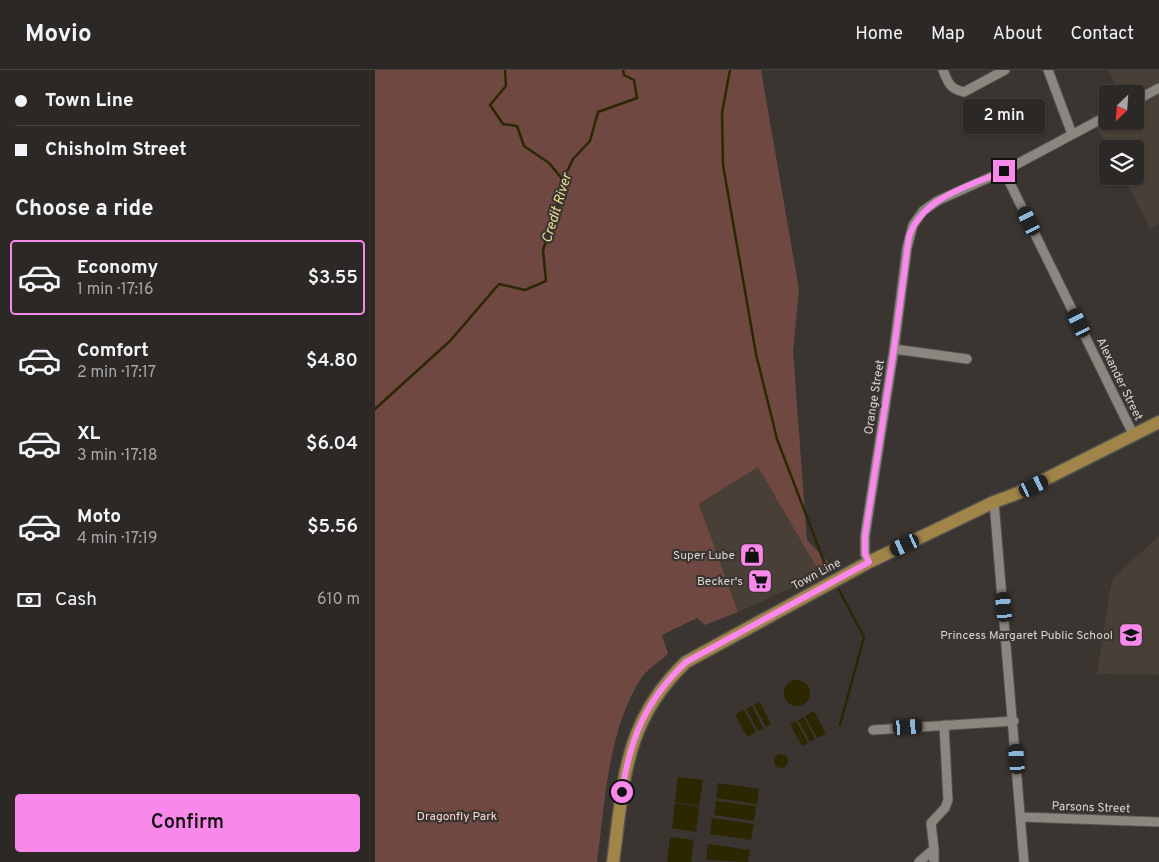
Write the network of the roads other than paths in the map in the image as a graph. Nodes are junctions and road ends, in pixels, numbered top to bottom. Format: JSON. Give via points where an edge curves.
{"nodes":[{"id":1,"x":943,"y":70,"type":"edge"},
{"id":2,"x":1005,"y":70,"type":"edge"},
{"id":3,"x":1049,"y":70,"type":"edge"},
{"id":4,"x":1159,"y":88,"type":"edge"},
{"id":5,"x":1144,"y":96,"type":"edge"},
{"id":6,"x":1099,"y":120,"type":"edge"},
{"id":7,"x":1072,"y":134,"type":"junction"},
{"id":8,"x":1004,"y":171,"type":"junction"},
{"id":9,"x":894,"y":349,"type":"junction"},
{"id":10,"x":967,"y":359,"type":"dead end"},
{"id":11,"x":1159,"y":422,"type":"edge"},
{"id":12,"x":1134,"y":436,"type":"junction"},
{"id":13,"x":994,"y":502,"type":"junction"},
{"id":14,"x":869,"y":562,"type":"junction"},
{"id":15,"x":1014,"y":720,"type":"junction"},
{"id":16,"x":944,"y":725,"type":"junction"},
{"id":17,"x":873,"y":730,"type":"dead end"},
{"id":18,"x":1021,"y":817,"type":"junction"},
{"id":19,"x":1159,"y":822,"type":"edge"},
{"id":20,"x":934,"y":849,"type":"junction"},
{"id":21,"x":613,"y":862,"type":"edge"},
{"id":22,"x":919,"y":862,"type":"edge"},
{"id":23,"x":934,"y":862,"type":"edge"},
{"id":24,"x":1024,"y":862,"type":"edge"}],
"edges":[{"from":1,"to":2,"type":"street","via":[[949,85],[964,92]]},
{"from":3,"to":7,"type":"street"},
{"from":4,"to":5,"type":"street"},
{"from":6,"to":7,"type":"street"},
{"from":7,"to":8,"type":"street"},
{"from":8,"to":9,"type":"street","name":"Orange Street","via":[[930,206],[913,225]]},
{"from":8,"to":12,"type":"street","name":"Alexander Street"},
{"from":9,"to":10,"type":"street"},
{"from":9,"to":14,"type":"street","name":"Orange Street","via":[[865,536],[865,554]]},
{"from":11,"to":12,"type":"main road","name":"Town Line"},
{"from":12,"to":13,"type":"main road","name":"Town Line"},
{"from":13,"to":14,"type":"main road","name":"Town Line"},
{"from":13,"to":15,"type":"street"},
{"from":14,"to":21,"type":"main road","name":"Town Line","via":[[695,655],[665,682],[638,726],[632,744]]},
{"from":15,"to":16,"type":"street"},
{"from":15,"to":18,"type":"street"},
{"from":16,"to":17,"type":"street"},
{"from":16,"to":20,"type":"street","via":[[949,800],[931,823]]},
{"from":18,"to":19,"type":"street","name":"Parsons Street"},
{"from":18,"to":24,"type":"street"},
{"from":20,"to":22,"type":"street"},
{"from":20,"to":23,"type":"street"}]}
